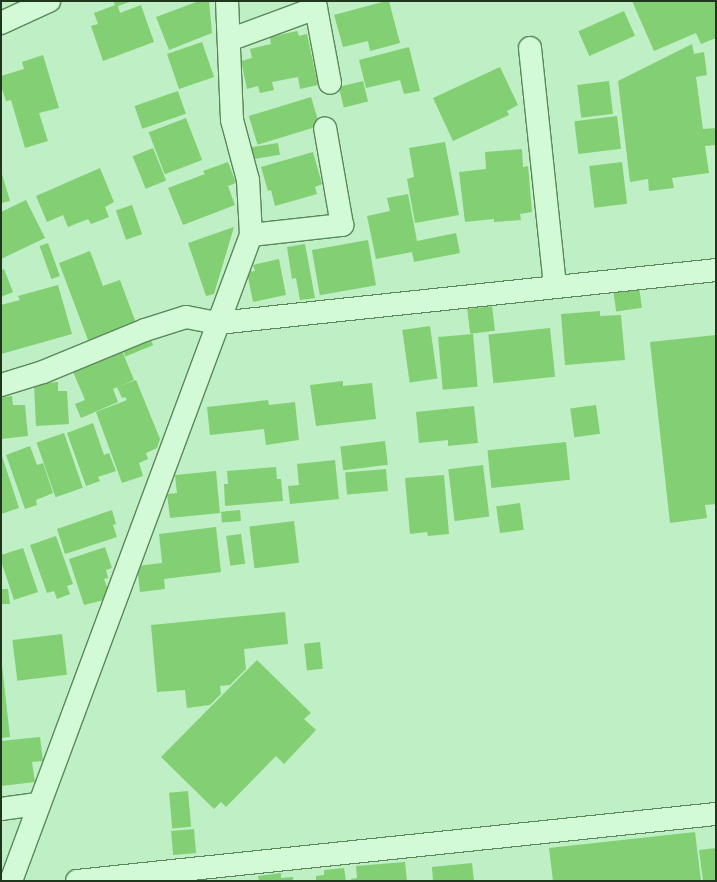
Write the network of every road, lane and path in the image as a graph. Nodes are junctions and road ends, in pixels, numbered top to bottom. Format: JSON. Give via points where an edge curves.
{"nodes":[{"id":1,"x":49,"y":1,"type":"edge"},
{"id":2,"x":227,"y":1,"type":"edge"},
{"id":3,"x":1,"y":23,"type":"edge"},
{"id":4,"x":229,"y":40,"type":"junction"},
{"id":5,"x":530,"y":48,"type":"dead end"},
{"id":6,"x":330,"y":83,"type":"dead end"},
{"id":7,"x":325,"y":128,"type":"dead end"},
{"id":8,"x":252,"y":235,"type":"junction"},
{"id":9,"x":716,"y":270,"type":"edge"},
{"id":10,"x":556,"y":286,"type":"junction"},
{"id":11,"x":218,"y":323,"type":"junction"},
{"id":12,"x":1,"y":385,"type":"edge"},
{"id":13,"x":38,"y":804,"type":"junction"},
{"id":14,"x":1,"y":809,"type":"edge"},
{"id":15,"x":716,"y":814,"type":"edge"},
{"id":16,"x":11,"y":881,"type":"edge"},
{"id":17,"x":77,"y":881,"type":"edge"}],
"edges":[{"from":1,"to":3,"type":"street"},
{"from":2,"to":4,"type":"street"},
{"from":4,"to":6,"type":"street","via":[[316,8]]},
{"from":4,"to":8,"type":"street","via":[[232,120],[248,180]]},
{"from":5,"to":10,"type":"street"},
{"from":7,"to":8,"type":"street","via":[[342,225]]},
{"from":8,"to":11,"type":"street"},
{"from":9,"to":10,"type":"street"},
{"from":10,"to":11,"type":"street"},
{"from":11,"to":12,"type":"street","via":[[186,317],[145,330],[43,372]]},
{"from":11,"to":13,"type":"street"},
{"from":13,"to":14,"type":"street"},
{"from":13,"to":16,"type":"street"},
{"from":15,"to":17,"type":"street"}]}
